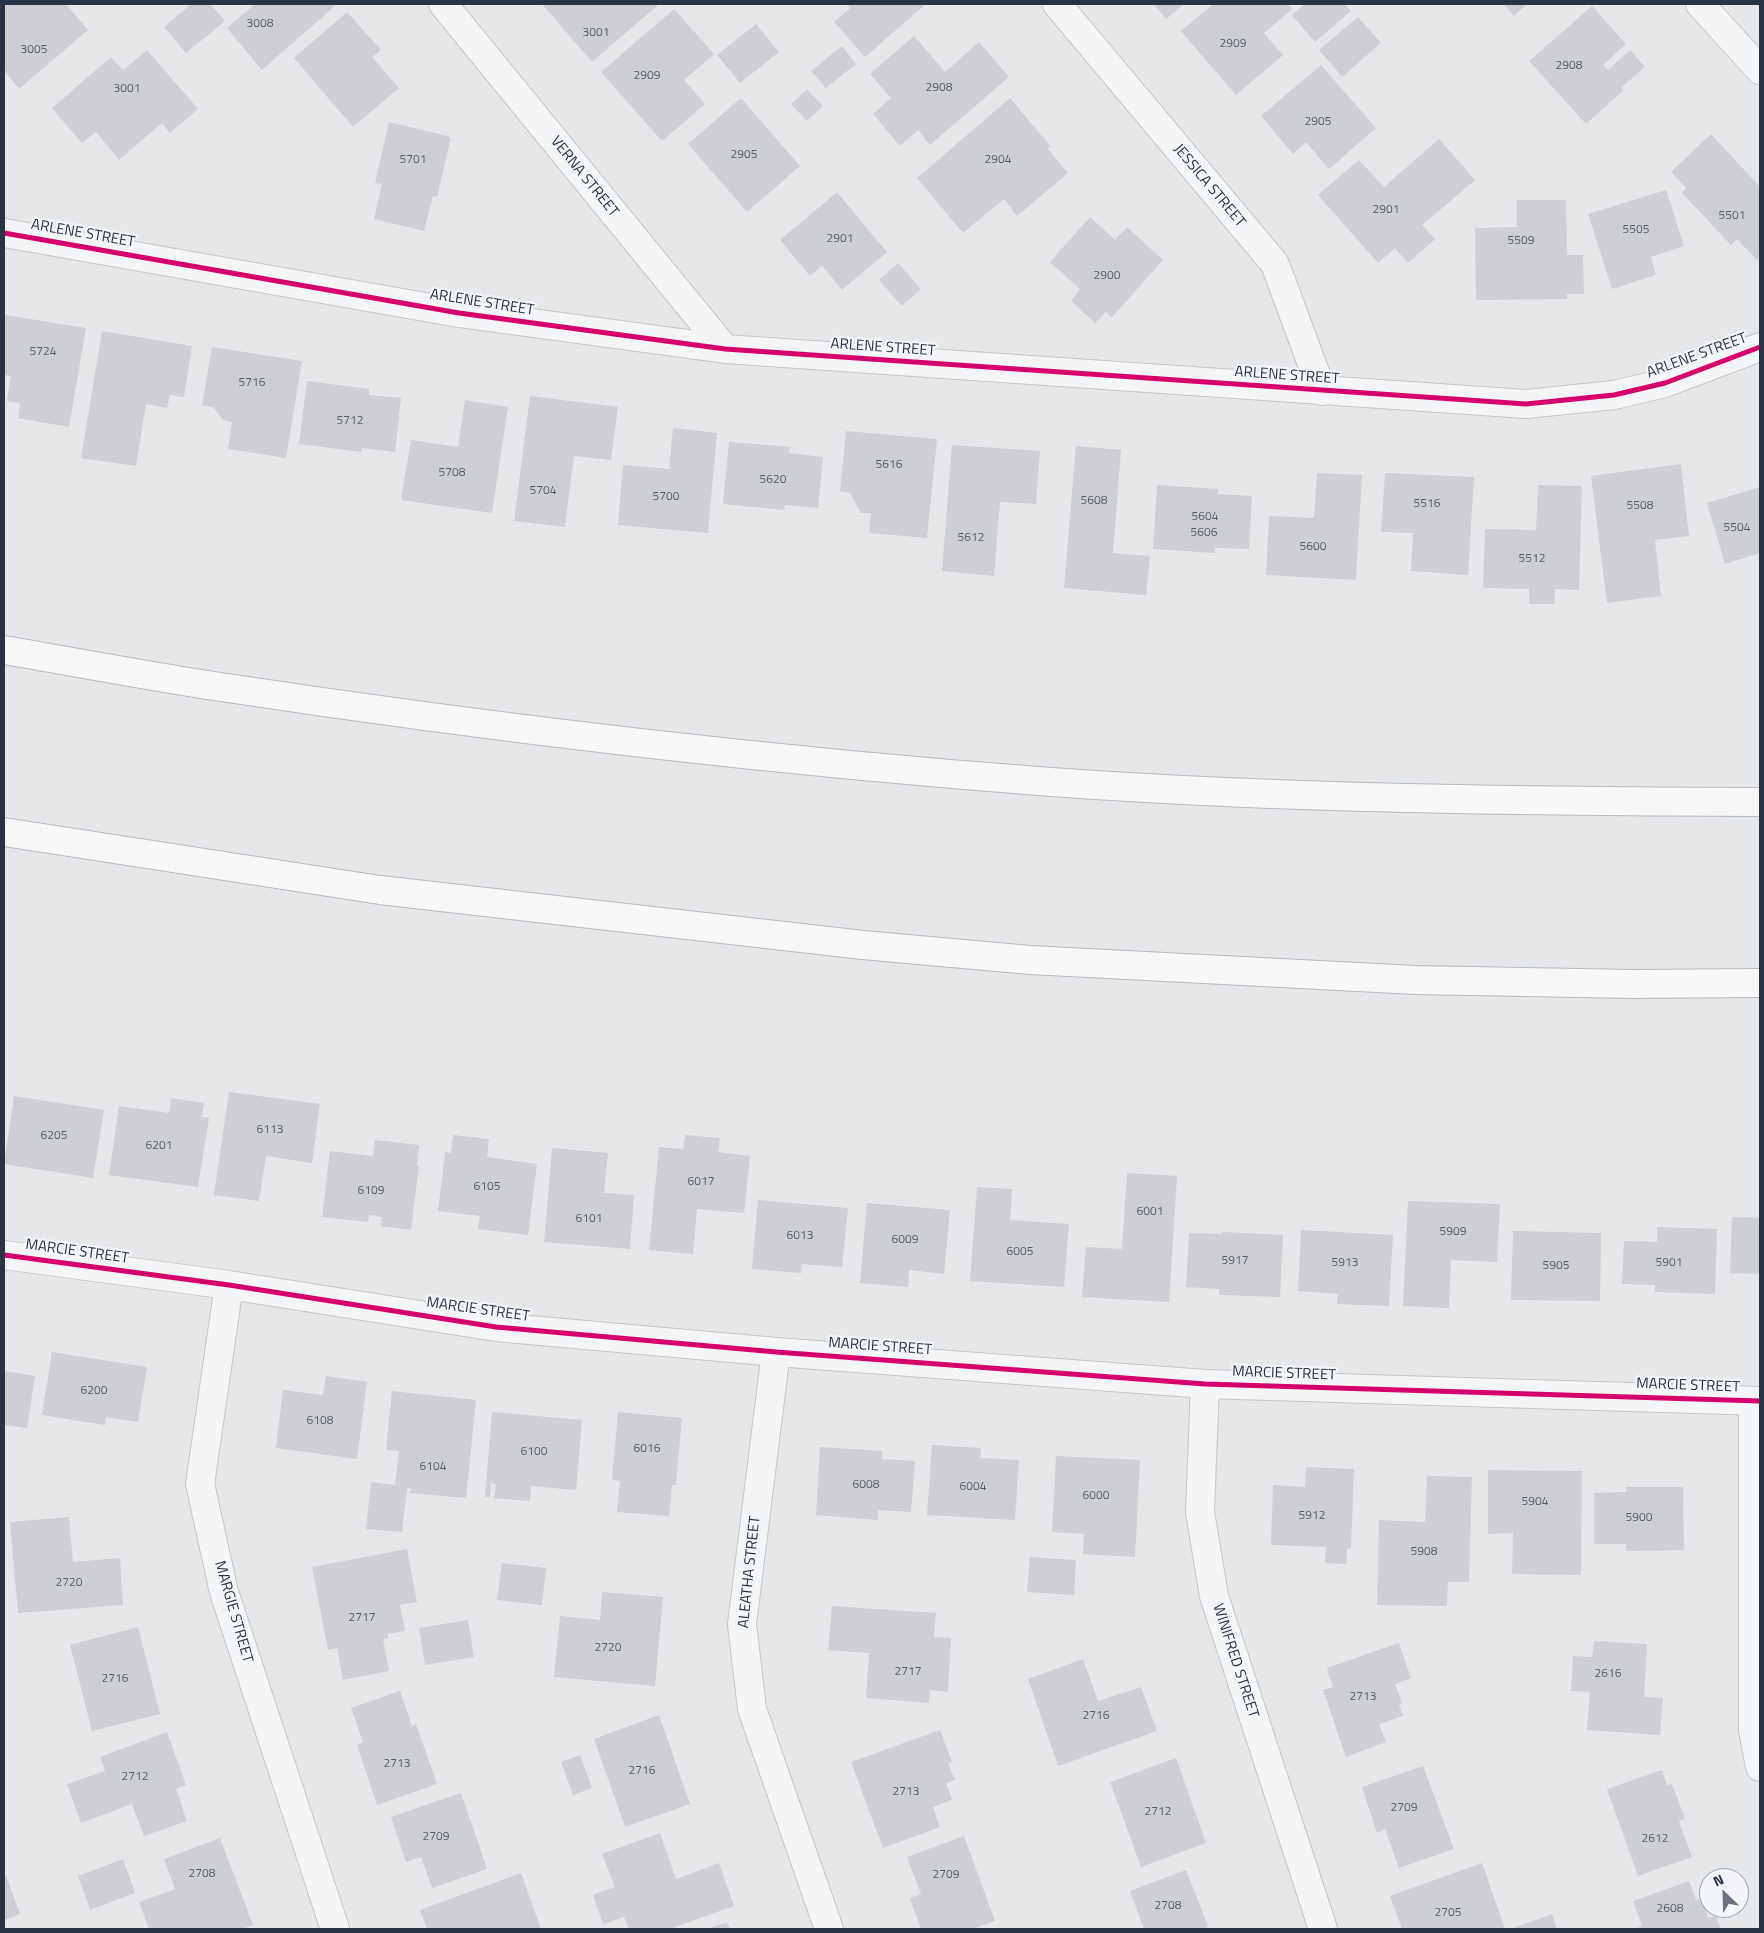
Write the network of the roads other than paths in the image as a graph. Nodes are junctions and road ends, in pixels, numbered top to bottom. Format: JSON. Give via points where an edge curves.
{"nodes":[{"id":1,"x":443,"y":4,"type":"edge"},
{"id":2,"x":1056,"y":4,"type":"edge"},
{"id":3,"x":1700,"y":4,"type":"edge"},
{"id":4,"x":1760,"y":70,"type":"edge"},
{"id":5,"x":4,"y":233,"type":"edge"},
{"id":6,"x":1760,"y":347,"type":"edge"},
{"id":7,"x":725,"y":349,"type":"junction"},
{"id":8,"x":1322,"y":391,"type":"junction"},
{"id":9,"x":4,"y":650,"type":"edge"},
{"id":10,"x":1760,"y":802,"type":"edge"},
{"id":11,"x":4,"y":832,"type":"edge"},
{"id":12,"x":1760,"y":983,"type":"edge"},
{"id":13,"x":4,"y":1255,"type":"edge"},
{"id":14,"x":229,"y":1285,"type":"junction"},
{"id":15,"x":776,"y":1352,"type":"junction"},
{"id":16,"x":1204,"y":1384,"type":"junction"},
{"id":17,"x":1756,"y":1401,"type":"edge"},
{"id":18,"x":1760,"y":1768,"type":"edge"},
{"id":19,"x":335,"y":1929,"type":"edge"},
{"id":20,"x":829,"y":1929,"type":"edge"},
{"id":21,"x":1323,"y":1929,"type":"edge"}],
"edges":[{"from":1,"to":7,"type":"street","name":"VERNA STREET"},
{"from":2,"to":8,"type":"street","name":"JESSICA STREET","via":[[1275,264]]},
{"from":3,"to":4,"type":"street"},
{"from":5,"to":7,"type":"street","name":"ARLENE STREET","via":[[460,313]]},
{"from":6,"to":8,"type":"street","name":"ARLENE STREET","via":[[1665,383],[1614,396],[1575,400],[1526,404]]},
{"from":7,"to":8,"type":"street","name":"ARLENE STREET"},
{"from":9,"to":10,"type":"highway","via":[[211,686],[512,728],[828,762],[1034,780],[1478,800]]},
{"from":11,"to":12,"type":"highway","via":[[380,890],[912,950],[1030,960],[1416,980]]},
{"from":13,"to":14,"type":"street","name":"MARCIE STREET"},
{"from":14,"to":15,"type":"street","name":"MARCIE STREET","via":[[496,1327]]},
{"from":14,"to":19,"type":"street","name":"MARGIE STREET","via":[[200,1484],[224,1592]]},
{"from":15,"to":16,"type":"street","name":"MARCIE STREET"},
{"from":15,"to":20,"type":"street","name":"ALEATHA STREET","via":[[742,1624],[752,1709]]},
{"from":16,"to":17,"type":"street","name":"MARCIE STREET"},
{"from":16,"to":21,"type":"street","name":"WINIFRED STREET","via":[[1200,1512],[1214,1596]]},
{"from":17,"to":18,"type":"street","via":[[1753,1730]]}]}
